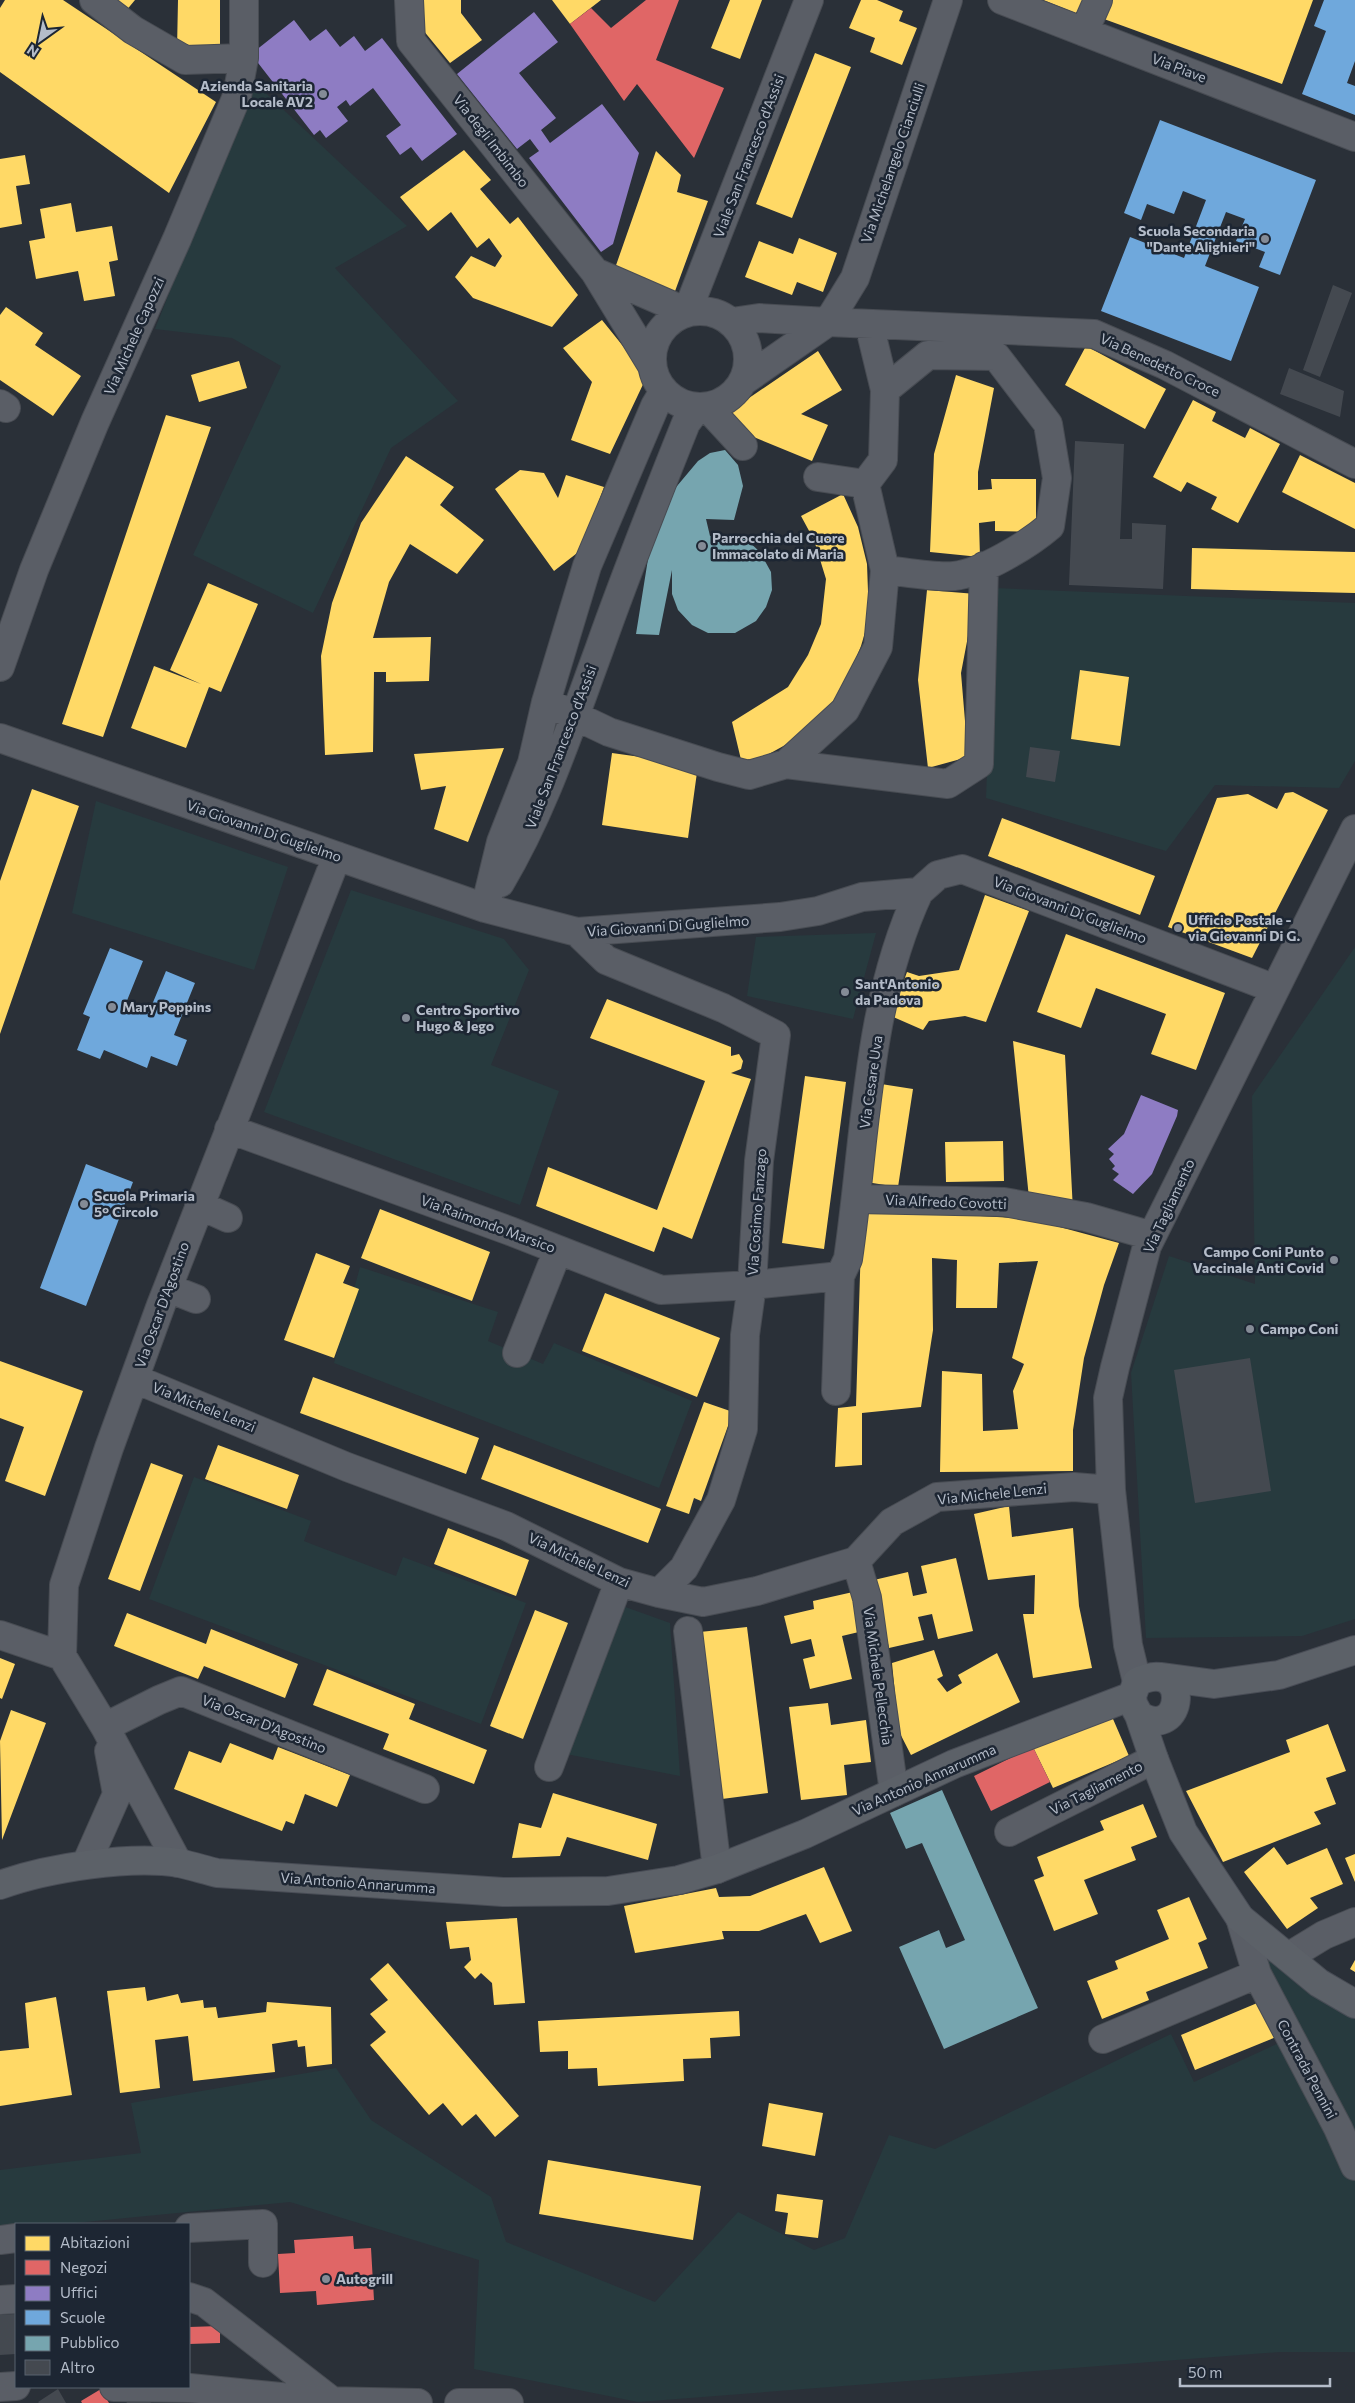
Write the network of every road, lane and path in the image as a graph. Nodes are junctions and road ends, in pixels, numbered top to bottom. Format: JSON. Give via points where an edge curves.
{"nodes":[{"id":1,"x":94,"y":0,"type":"edge"},
{"id":2,"x":244,"y":0,"type":"edge"},
{"id":3,"x":409,"y":0,"type":"edge"},
{"id":4,"x":809,"y":0,"type":"edge"},
{"id":5,"x":948,"y":0,"type":"edge"},
{"id":6,"x":1002,"y":0,"type":"edge"},
{"id":7,"x":1098,"y":0,"type":"edge"},
{"id":8,"x":1084,"y":32,"type":"junction"},
{"id":9,"x":244,"y":58,"type":"junction"},
{"id":10,"x":1355,"y":137,"type":"edge"},
{"id":11,"x":595,"y":272,"type":"junction"},
{"id":12,"x":687,"y":312,"type":"junction"},
{"id":13,"x":732,"y":322,"type":"junction"},
{"id":14,"x":828,"y":322,"type":"junction"},
{"id":15,"x":869,"y":324,"type":"junction"},
{"id":16,"x":651,"y":364,"type":"junction"},
{"id":17,"x":742,"y":382,"type":"junction"},
{"id":18,"x":885,"y":390,"type":"junction"},
{"id":19,"x":664,"y":392,"type":"junction"},
{"id":20,"x":703,"y":407,"type":"junction"},
{"id":21,"x":743,"y":446,"type":"dead end"},
{"id":22,"x":1355,"y":464,"type":"edge"},
{"id":23,"x":818,"y":477,"type":"dead end"},
{"id":24,"x":865,"y":484,"type":"junction"},
{"id":25,"x":588,"y":566,"type":"junction"},
{"id":26,"x":984,"y":566,"type":"junction"},
{"id":27,"x":885,"y":570,"type":"junction"},
{"id":28,"x":620,"y":590,"type":"junction"},
{"id":29,"x":0,"y":667,"type":"edge"},
{"id":30,"x":546,"y":702,"type":"junction"},
{"id":31,"x":577,"y":715,"type":"junction"},
{"id":32,"x":0,"y":738,"type":"edge"},
{"id":33,"x":786,"y":764,"type":"junction"},
{"id":34,"x":1355,"y":829,"type":"edge"},
{"id":35,"x":337,"y":856,"type":"junction"},
{"id":36,"x":1348,"y":860,"type":"edge"},
{"id":37,"x":919,"y":892,"type":"junction"},
{"id":38,"x":485,"y":908,"type":"junction"},
{"id":39,"x":818,"y":911,"type":"junction"},
{"id":40,"x":904,"y":923,"type":"junction"},
{"id":41,"x":577,"y":932,"type":"junction"},
{"id":42,"x":1275,"y":989,"type":"junction"},
{"id":43,"x":229,"y":1129,"type":"junction"},
{"id":44,"x":857,"y":1199,"type":"junction"},
{"id":45,"x":199,"y":1205,"type":"junction"},
{"id":46,"x":228,"y":1218,"type":"dead end"},
{"id":47,"x":1152,"y":1236,"type":"junction"},
{"id":48,"x":558,"y":1250,"type":"junction"},
{"id":49,"x":840,"y":1276,"type":"junction"},
{"id":50,"x":752,"y":1285,"type":"junction"},
{"id":51,"x":168,"y":1288,"type":"junction"},
{"id":52,"x":196,"y":1299,"type":"dead end"},
{"id":53,"x":517,"y":1353,"type":"dead end"},
{"id":54,"x":135,"y":1379,"type":"junction"},
{"id":55,"x":836,"y":1391,"type":"dead end"},
{"id":56,"x":1111,"y":1490,"type":"junction"},
{"id":57,"x":856,"y":1561,"type":"junction"},
{"id":58,"x":619,"y":1582,"type":"junction"},
{"id":59,"x":659,"y":1594,"type":"junction"},
{"id":60,"x":688,"y":1631,"type":"dead end"},
{"id":61,"x":0,"y":1635,"type":"edge"},
{"id":62,"x":1355,"y":1650,"type":"edge"},
{"id":63,"x":62,"y":1656,"type":"junction"},
{"id":64,"x":1151,"y":1696,"type":"junction"},
{"id":65,"x":105,"y":1727,"type":"junction"},
{"id":66,"x":1154,"y":1759,"type":"junction"},
{"id":67,"x":549,"y":1766,"type":"dead end"},
{"id":68,"x":425,"y":1789,"type":"dead end"},
{"id":69,"x":894,"y":1792,"type":"junction"},
{"id":70,"x":1009,"y":1832,"type":"dead end"},
{"id":71,"x":178,"y":1863,"type":"junction"},
{"id":72,"x":86,"y":1864,"type":"junction"},
{"id":73,"x":716,"y":1869,"type":"junction"},
{"id":74,"x":0,"y":1885,"type":"edge"},
{"id":75,"x":1240,"y":1918,"type":"junction"},
{"id":76,"x":1355,"y":1922,"type":"edge"},
{"id":77,"x":1288,"y":1957,"type":"junction"},
{"id":78,"x":1257,"y":1974,"type":"junction"},
{"id":79,"x":1355,"y":2004,"type":"edge"},
{"id":80,"x":1103,"y":2039,"type":"dead end"},
{"id":81,"x":1355,"y":2166,"type":"edge"},
{"id":82,"x":190,"y":2228,"type":"edge"},
{"id":83,"x":15,"y":2238,"type":"edge"},
{"id":84,"x":0,"y":2240,"type":"edge"},
{"id":85,"x":263,"y":2264,"type":"dead end"},
{"id":86,"x":190,"y":2297,"type":"edge"},
{"id":87,"x":15,"y":2299,"type":"edge"},
{"id":88,"x":0,"y":2300,"type":"edge"},
{"id":89,"x":15,"y":2386,"type":"edge"},
{"id":90,"x":0,"y":2387,"type":"edge"},
{"id":91,"x":190,"y":2388,"type":"edge"},
{"id":92,"x":332,"y":2401,"type":"junction"},
{"id":93,"x":418,"y":2403,"type":"edge"},
{"id":94,"x":459,"y":2403,"type":"edge"},
{"id":95,"x":509,"y":2403,"type":"edge"}],
"edges":[{"from":1,"to":9,"type":"street","via":[[133,30],[185,60]]},
{"from":2,"to":9,"type":"street","name":"Via Michele Capozzi"},
{"from":3,"to":11,"type":"street","name":"Via degli Imbimbo","via":[[411,41]]},
{"from":4,"to":12,"type":"street","name":"Viale San Francesco d'Assisi"},
{"from":5,"to":14,"type":"street","name":"Via Michelangelo Cianciulli","via":[[855,278]]},
{"from":6,"to":8,"type":"street","name":"Via Piave"},
{"from":7,"to":8,"type":"street"},
{"from":8,"to":10,"type":"street","name":"Via Piave"},
{"from":9,"to":29,"type":"street","name":"Via Michele Capozzi","via":[[237,96],[95,422],[34,570]]},
{"from":11,"to":12,"type":"street","name":"Via degli Imbimbo"},
{"from":11,"to":16,"type":"street","name":"Via degli Imbimbo"},
{"from":12,"to":13,"type":"street","via":[[703,310]]},
{"from":12,"to":16,"type":"street","via":[[674,317],[656,337]]},
{"from":13,"to":14,"type":"street","name":"Via Benedetto Croce","via":[[759,318]]},
{"from":13,"to":17,"type":"street","via":[[748,350],[748,367]]},
{"from":14,"to":15,"type":"street","name":"Via Benedetto Croce"},
{"from":14,"to":17,"type":"street"},
{"from":15,"to":18,"type":"street"},
{"from":15,"to":22,"type":"street","name":"Via Benedetto Croce","via":[[1094,334],[1165,365]]},
{"from":16,"to":19,"type":"street"},
{"from":17,"to":20,"type":"street","via":[[727,398]]},
{"from":18,"to":24,"type":"street","via":[[882,460]]},
{"from":18,"to":26,"type":"street","via":[[928,355],[996,356],[1048,424],[1057,478],[1050,526],[1030,542]]},
{"from":19,"to":20,"type":"street","via":[[674,400]]},
{"from":19,"to":25,"type":"street","name":"Viale San Francesco d'Assisi","via":[[655,406]]},
{"from":20,"to":21,"type":"street"},
{"from":20,"to":28,"type":"street","name":"Viale San Francesco d'Assisi","via":[[686,423]]},
{"from":23,"to":24,"type":"street"},
{"from":24,"to":27,"type":"street"},
{"from":25,"to":28,"type":"street"},
{"from":25,"to":30,"type":"street","name":"Viale San Francesco d'Assisi"},
{"from":26,"to":27,"type":"street","via":[[955,576]]},
{"from":26,"to":33,"type":"street","via":[[978,764],[948,784]]},
{"from":27,"to":33,"type":"street","via":[[878,647],[845,710]]},
{"from":28,"to":31,"type":"street","name":"Viale San Francesco d'Assisi"},
{"from":30,"to":31,"type":"street"},
{"from":30,"to":38,"type":"street","name":"Viale San Francesco d'Assisi","via":[[532,763],[502,842]]},
{"from":31,"to":33,"type":"street","via":[[609,732],[749,775]]},
{"from":31,"to":38,"type":"street","name":"Viale San Francesco d'Assisi","via":[[523,844]]},
{"from":32,"to":35,"type":"street","name":"Via Giovanni Di Guglielmo"},
{"from":34,"to":36,"type":"street","name":"Via Tagliamento"},
{"from":35,"to":38,"type":"street","name":"Via Giovanni Di Guglielmo"},
{"from":35,"to":43,"type":"street","name":"Via Oscar D'Agostino"},
{"from":36,"to":42,"type":"street","name":"Via Tagliamento"},
{"from":37,"to":39,"type":"street","name":"Via Giovanni Di Guglielmo","via":[[862,897]]},
{"from":37,"to":40,"type":"street","name":"Via Cesare Uva"},
{"from":37,"to":42,"type":"street","name":"Via Giovanni Di Guglielmo","via":[[938,875],[962,869]]},
{"from":38,"to":41,"type":"street","name":"Via Giovanni Di Guglielmo"},
{"from":39,"to":40,"type":"street","via":[[868,913]]},
{"from":39,"to":41,"type":"street","name":"Via Giovanni Di Guglielmo","via":[[744,921]]},
{"from":40,"to":44,"type":"street","name":"Via Cesare Uva","via":[[885,994],[872,1065]]},
{"from":41,"to":50,"type":"street","name":"Via Cosimo Fanzago","via":[[606,960],[723,1008],[776,1035],[759,1161]]},
{"from":42,"to":47,"type":"street","name":"Via Tagliamento"},
{"from":43,"to":45,"type":"street","name":"Via Oscar D'Agostino"},
{"from":43,"to":48,"type":"street","name":"Via Raimondo Marsico"},
{"from":44,"to":47,"type":"street","name":"Via Alfredo Covotti","via":[[1004,1202],[1086,1216]]},
{"from":44,"to":49,"type":"street","name":"Via Cesare Uva","via":[[848,1260]]},
{"from":45,"to":46,"type":"street"},
{"from":45,"to":51,"type":"street","name":"Via Oscar D'Agostino"},
{"from":47,"to":56,"type":"street","name":"Via Tagliamento","via":[[1109,1390]]},
{"from":48,"to":50,"type":"street","name":"Via Raimondo Marsico","via":[[661,1290]]},
{"from":48,"to":53,"type":"street"},
{"from":49,"to":50,"type":"street"},
{"from":49,"to":55,"type":"street","name":"Via Cesare Uva"},
{"from":50,"to":59,"type":"street","name":"Via Cosimo Fanzago","via":[[746,1335],[743,1429],[721,1500],[684,1568]]},
{"from":51,"to":52,"type":"street"},
{"from":51,"to":54,"type":"street","name":"Via Oscar D'Agostino"},
{"from":54,"to":58,"type":"street","name":"Via Michele Lenzi","via":[[381,1480],[506,1526]]},
{"from":54,"to":63,"type":"street","name":"Via Oscar D'Agostino","via":[[64,1585]]},
{"from":56,"to":57,"type":"street","name":"Via Michele Lenzi","via":[[1074,1487],[937,1496],[892,1522]]},
{"from":56,"to":64,"type":"street","name":"Via Tagliamento","via":[[1128,1645]]},
{"from":57,"to":59,"type":"street","name":"Via Michele Lenzi","via":[[757,1591],[703,1602]]},
{"from":57,"to":69,"type":"street","name":"Via Michele Pellecchia","via":[[867,1598]]},
{"from":58,"to":59,"type":"street","name":"Via Michele Lenzi"},
{"from":58,"to":67,"type":"street"},
{"from":60,"to":73,"type":"street"},
{"from":61,"to":63,"type":"street"},
{"from":62,"to":64,"type":"main road","name":"Via Antonio Annarumma","via":[[1279,1675]]},
{"from":63,"to":65,"type":"street"},
{"from":64,"to":66,"type":"main road"},
{"from":64,"to":69,"type":"main road","name":"Via Antonio Annarumma","via":[[954,1764]]},
{"from":65,"to":68,"type":"street","name":"Via Oscar D'Agostino","via":[[181,1691]]},
{"from":65,"to":71,"type":"street"},
{"from":65,"to":72,"type":"street","via":[[117,1794]]},
{"from":66,"to":70,"type":"street","name":"Via Tagliamento"},
{"from":66,"to":75,"type":"main road","name":"Via Tagliamento","via":[[1183,1832]]},
{"from":69,"to":73,"type":"main road","name":"Via Antonio Annarumma","via":[[805,1834]]},
{"from":71,"to":72,"type":"main road","name":"Via Antonio Annarumma"},
{"from":71,"to":73,"type":"main road","name":"Via Antonio Annarumma","via":[[217,1873],[503,1892],[608,1891],[680,1880]]},
{"from":72,"to":74,"type":"main road","name":"Via Antonio Annarumma"},
{"from":75,"to":77,"type":"main road","name":"Via Tagliamento"},
{"from":75,"to":78,"type":"street","name":"Via Tagliamento"},
{"from":76,"to":77,"type":"street","via":[[1324,1935]]},
{"from":77,"to":79,"type":"main road","name":"Via Tagliamento","via":[[1319,1984]]},
{"from":78,"to":80,"type":"street"},
{"from":78,"to":81,"type":"street","name":"Contrada Pennini"},
{"from":82,"to":85,"type":"street","via":[[262,2224]]},
{"from":83,"to":84,"type":"street"},
{"from":86,"to":92,"type":"street","via":[[204,2302]]},
{"from":87,"to":88,"type":"street"},
{"from":89,"to":90,"type":"street"},
{"from":91,"to":92,"type":"street"},
{"from":92,"to":93,"type":"street"},
{"from":94,"to":95,"type":"street"}]}
